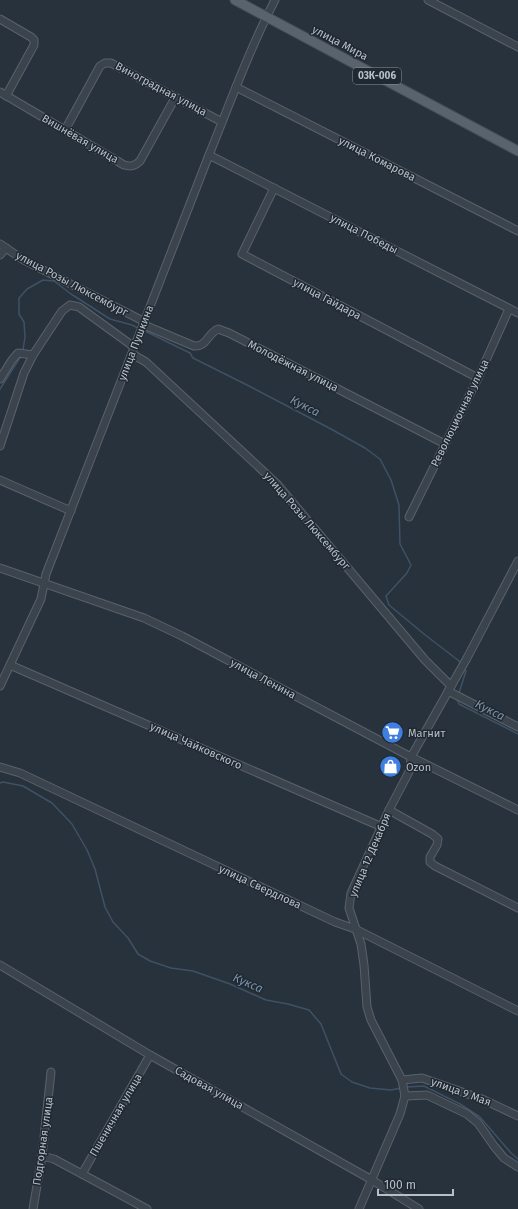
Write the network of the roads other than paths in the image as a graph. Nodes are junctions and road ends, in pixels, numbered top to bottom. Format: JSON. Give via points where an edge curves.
{"nodes":[{"id":1,"x":235,"y":0,"type":"edge"},
{"id":2,"x":275,"y":0,"type":"edge"},
{"id":3,"x":428,"y":0,"type":"edge"},
{"id":4,"x":266,"y":17,"type":"junction"},
{"id":5,"x":0,"y":19,"type":"edge"},
{"id":6,"x":518,"y":47,"type":"edge"},
{"id":7,"x":236,"y":87,"type":"junction"},
{"id":8,"x":3,"y":94,"type":"edge"},
{"id":9,"x":175,"y":98,"type":"junction"},
{"id":10,"x":222,"y":122,"type":"junction"},
{"id":11,"x":65,"y":130,"type":"junction"},
{"id":12,"x":518,"y":151,"type":"edge"},
{"id":13,"x":209,"y":155,"type":"junction"},
{"id":14,"x":274,"y":188,"type":"junction"},
{"id":15,"x":518,"y":231,"type":"edge"},
{"id":16,"x":3,"y":246,"type":"edge"},
{"id":17,"x":0,"y":255,"type":"edge"},
{"id":18,"x":509,"y":309,"type":"junction"},
{"id":19,"x":518,"y":313,"type":"edge"},
{"id":20,"x":143,"y":327,"type":"junction"},
{"id":21,"x":133,"y":351,"type":"junction"},
{"id":22,"x":32,"y":355,"type":"junction"},
{"id":23,"x":478,"y":378,"type":"junction"},
{"id":24,"x":0,"y":379,"type":"edge"},
{"id":25,"x":445,"y":444,"type":"junction"},
{"id":26,"x":0,"y":446,"type":"edge"},
{"id":27,"x":0,"y":480,"type":"edge"},
{"id":28,"x":72,"y":511,"type":"junction"},
{"id":29,"x":409,"y":517,"type":"dead end"},
{"id":30,"x":518,"y":561,"type":"edge"},
{"id":31,"x":0,"y":568,"type":"edge"},
{"id":32,"x":44,"y":584,"type":"junction"},
{"id":33,"x":10,"y":665,"type":"junction"},
{"id":34,"x":0,"y":686,"type":"edge"},
{"id":35,"x":450,"y":688,"type":"junction"},
{"id":36,"x":518,"y":727,"type":"edge"},
{"id":37,"x":411,"y":757,"type":"junction"},
{"id":38,"x":0,"y":767,"type":"edge"},
{"id":39,"x":389,"y":810,"type":"junction"},
{"id":40,"x":518,"y":810,"type":"edge"},
{"id":41,"x":382,"y":827,"type":"junction"},
{"id":42,"x":518,"y":908,"type":"edge"},
{"id":43,"x":355,"y":929,"type":"junction"},
{"id":44,"x":0,"y":965,"type":"edge"},
{"id":45,"x":518,"y":1011,"type":"edge"},
{"id":46,"x":150,"y":1055,"type":"junction"},
{"id":47,"x":51,"y":1072,"type":"dead end"},
{"id":48,"x":404,"y":1088,"type":"junction"},
{"id":49,"x":518,"y":1116,"type":"edge"},
{"id":50,"x":42,"y":1156,"type":"junction"},
{"id":51,"x":518,"y":1167,"type":"edge"},
{"id":52,"x":82,"y":1174,"type":"junction"},
{"id":53,"x":372,"y":1180,"type":"junction"},
{"id":54,"x":32,"y":1209,"type":"edge"},
{"id":55,"x":147,"y":1209,"type":"edge"},
{"id":56,"x":359,"y":1209,"type":"edge"},
{"id":57,"x":419,"y":1209,"type":"edge"}],
"edges":[{"from":1,"to":4,"type":"main road","name":"улица Мира","number":"03К-006"},
{"from":2,"to":4,"type":"street","name":"улица Пушкина"},
{"from":3,"to":6,"type":"street"},
{"from":4,"to":7,"type":"street","name":"улица Пушкина"},
{"from":4,"to":12,"type":"main road","name":"улица Мира","number":"03К-006"},
{"from":5,"to":8,"type":"street","via":[[34,40],[34,46]]},
{"from":7,"to":10,"type":"street","name":"улица Пушкина"},
{"from":7,"to":15,"type":"street","name":"улица Комарова"},
{"from":8,"to":11,"type":"street","name":"Вишнёвая улица"},
{"from":9,"to":10,"type":"street","name":"Виноградная улица"},
{"from":9,"to":11,"type":"street","name":"Виноградная улица","via":[[111,63],[105,63],[100,66]]},
{"from":9,"to":11,"type":"street","name":"Вишнёвая улица","via":[[136,165],[124,165]]},
{"from":10,"to":13,"type":"street","name":"улица Пушкина"},
{"from":13,"to":14,"type":"street","name":"улица Победы"},
{"from":13,"to":20,"type":"street","name":"улица Пушкина"},
{"from":14,"to":18,"type":"street","name":"улица Победы"},
{"from":14,"to":23,"type":"street","name":"улица Гайдара","via":[[242,254]]},
{"from":16,"to":17,"type":"street"},
{"from":16,"to":20,"type":"street","name":"улица Розы Люксембург"},
{"from":18,"to":19,"type":"street","name":"улица Победы"},
{"from":18,"to":23,"type":"street","name":"Революционная улица"},
{"from":20,"to":21,"type":"street","name":"улица Пушкина"},
{"from":20,"to":25,"type":"street","name":"Молодёжная улица","via":[[194,346],[204,344],[212,331],[218,329],[229,333]]},
{"from":21,"to":22,"type":"street","name":"улица Розы Люксембург","via":[[78,307],[70,304],[62,311]]},
{"from":21,"to":28,"type":"street","name":"улица Пушкина"},
{"from":21,"to":35,"type":"street","name":"улица Розы Люксембург","via":[[277,484]]},
{"from":22,"to":24,"type":"street","via":[[18,353]]},
{"from":22,"to":26,"type":"street"},
{"from":23,"to":25,"type":"street","name":"Революционная улица"},
{"from":25,"to":29,"type":"street","name":"Революционная улица"},
{"from":27,"to":28,"type":"street"},
{"from":28,"to":32,"type":"street","name":"улица Пушкина"},
{"from":30,"to":35,"type":"street","name":"улица 12 Декабря"},
{"from":31,"to":32,"type":"street","name":"улица Ленина"},
{"from":32,"to":33,"type":"street","name":"улица Пушкина","via":[[41,599]]},
{"from":32,"to":37,"type":"street","name":"улица Ленина","via":[[144,618]]},
{"from":33,"to":34,"type":"street","name":"улица Пушкина"},
{"from":33,"to":41,"type":"street","name":"улица Чайковского"},
{"from":35,"to":36,"type":"street","name":"улица Розы Люксембург"},
{"from":35,"to":37,"type":"street","name":"улица 12 Декабря"},
{"from":37,"to":39,"type":"street","name":"улица 12 Декабря","via":[[410,770]]},
{"from":37,"to":40,"type":"street","name":"улица Ленина"},
{"from":38,"to":43,"type":"street","name":"улица Свердлова","via":[[20,773],[335,922]]},
{"from":39,"to":41,"type":"street","name":"улица 12 Декабря"},
{"from":39,"to":42,"type":"street","via":[[438,839],[430,857],[430,862],[435,866]]},
{"from":41,"to":43,"type":"street","name":"улица 12 Декабря","via":[[351,893],[349,908]]},
{"from":43,"to":45,"type":"street","name":"улица Свердлова"},
{"from":43,"to":48,"type":"street","name":"улица 12 Декабря","via":[[362,944],[367,1007],[371,1020]]},
{"from":44,"to":46,"type":"street","name":"Садовая улица"},
{"from":46,"to":52,"type":"street","name":"Пшеничная улица"},
{"from":46,"to":53,"type":"street","name":"Садовая улица"},
{"from":47,"to":50,"type":"street","name":"Подгорная улица"},
{"from":48,"to":49,"type":"street","name":"улица 9 Мая","via":[[422,1078],[482,1099]]},
{"from":48,"to":51,"type":"street","via":[[467,1114],[478,1123],[504,1158]]},
{"from":48,"to":53,"type":"street","via":[[400,1114]]},
{"from":50,"to":52,"type":"street","via":[[54,1159]]},
{"from":50,"to":54,"type":"street","name":"Подгорная улица"},
{"from":52,"to":55,"type":"street"},
{"from":53,"to":56,"type":"street"},
{"from":53,"to":57,"type":"street","name":"Садовая улица"}]}
